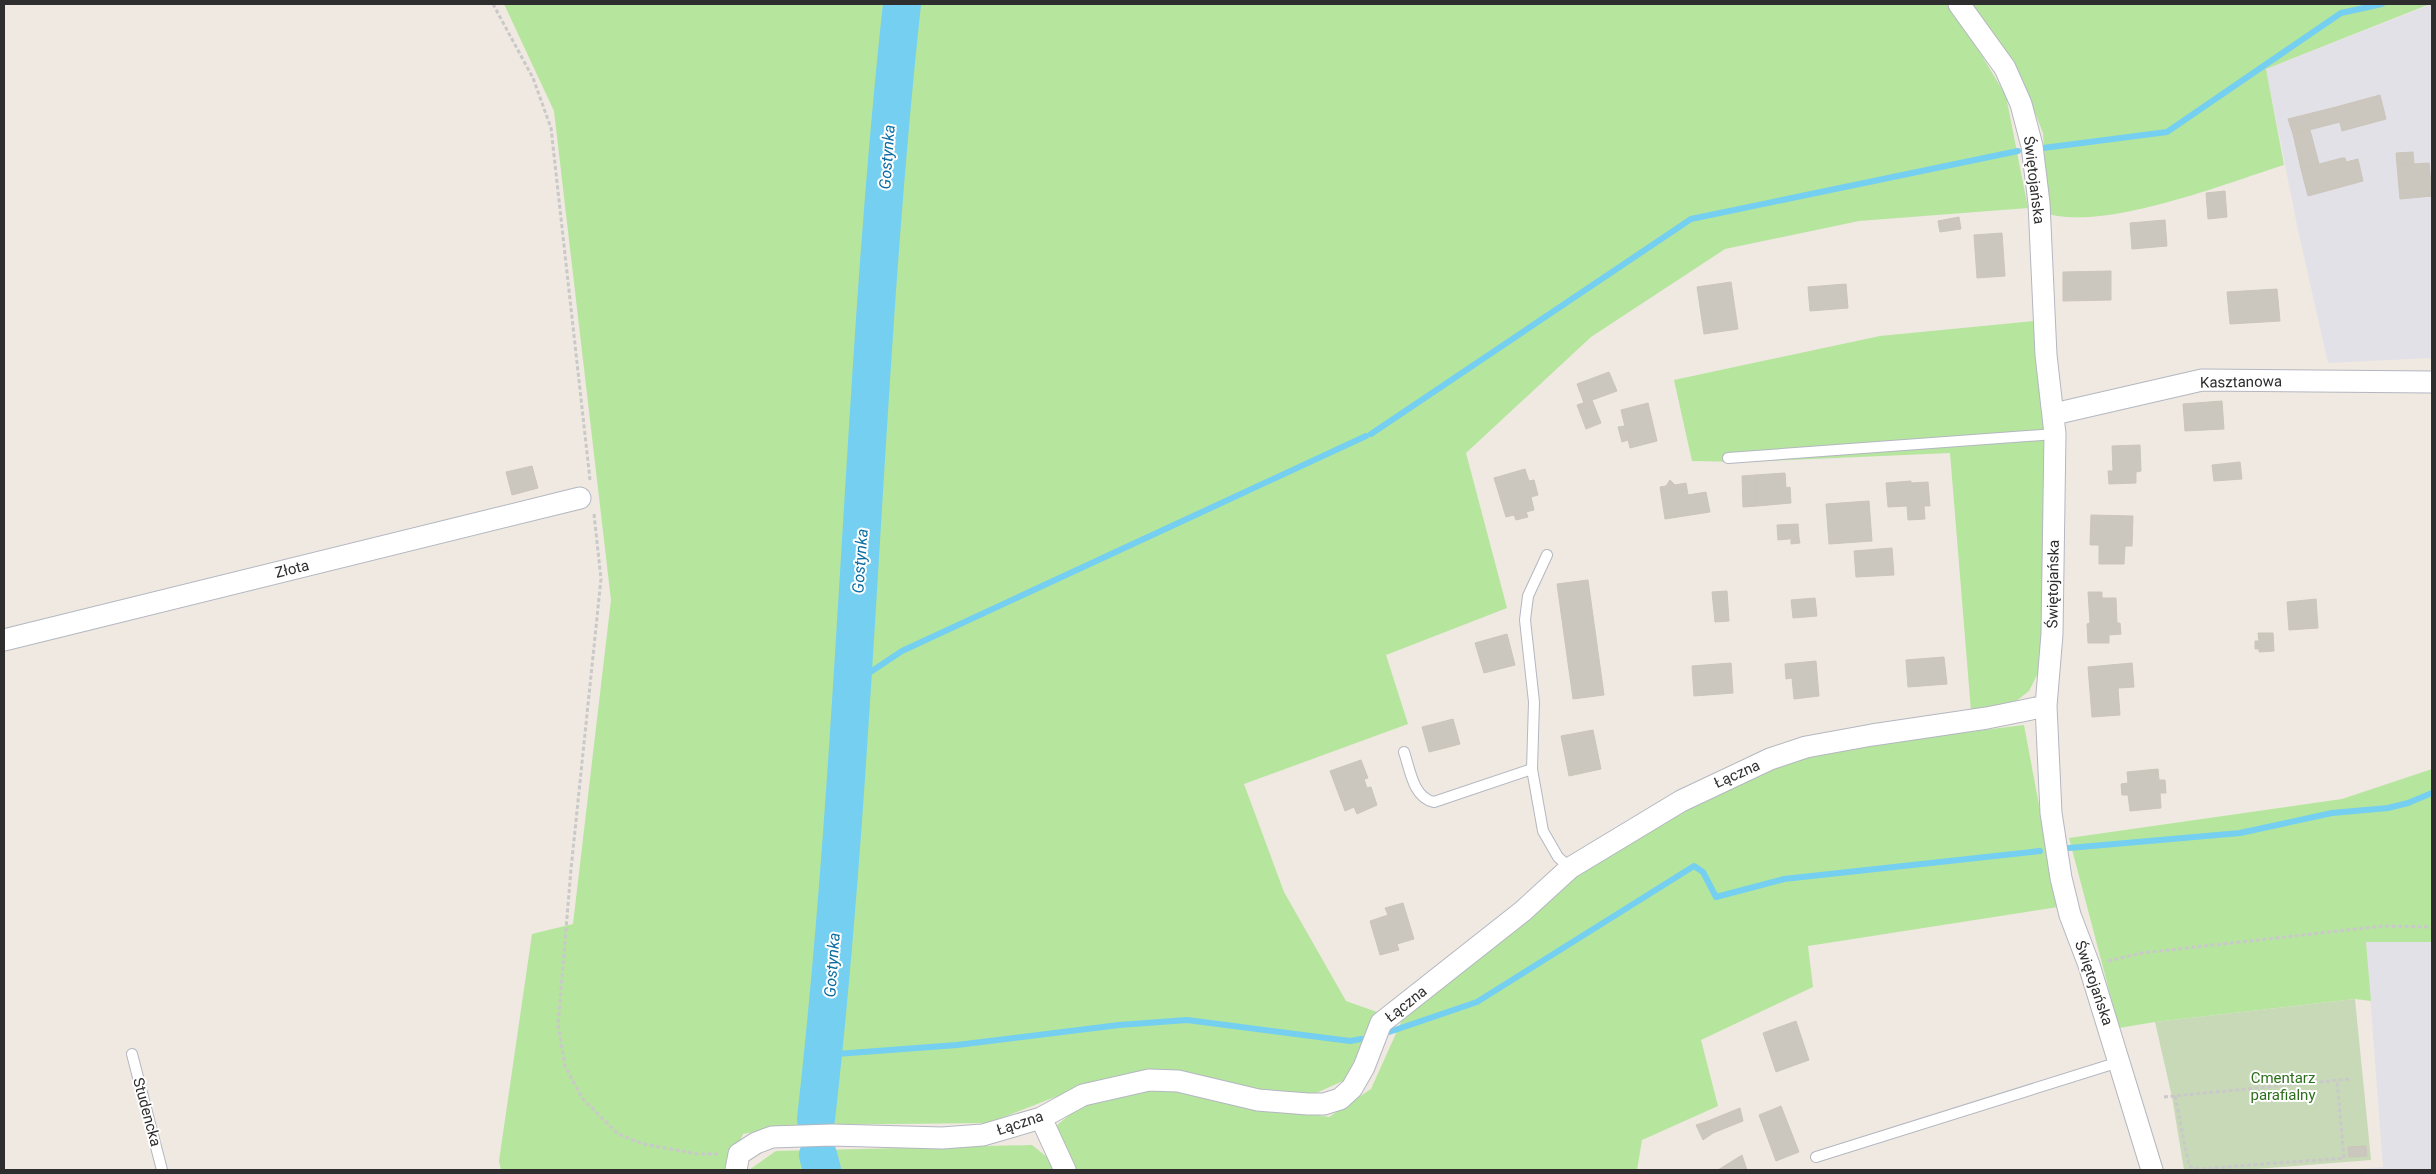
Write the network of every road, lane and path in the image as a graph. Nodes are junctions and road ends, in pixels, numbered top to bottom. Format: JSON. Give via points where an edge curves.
{"nodes":[{"id":1,"x":493,"y":4,"type":"edge"},
{"id":2,"x":1959,"y":4,"type":"edge"},
{"id":3,"x":2432,"y":382,"type":"edge"},
{"id":4,"x":2055,"y":424,"type":"junction"},
{"id":5,"x":1728,"y":458,"type":"dead end"},
{"id":6,"x":588,"y":498,"type":"junction"},
{"id":7,"x":1547,"y":555,"type":"dead end"},
{"id":8,"x":4,"y":640,"type":"edge"},
{"id":9,"x":2046,"y":706,"type":"junction"},
{"id":10,"x":1404,"y":752,"type":"dead end"},
{"id":11,"x":1532,"y":769,"type":"junction"},
{"id":12,"x":1570,"y":868,"type":"junction"},
{"id":13,"x":2432,"y":927,"type":"edge"},
{"id":14,"x":2089,"y":965,"type":"junction"},
{"id":15,"x":132,"y":1054,"type":"dead end"},
{"id":16,"x":2119,"y":1062,"type":"junction"},
{"id":17,"x":2350,"y":1079,"type":"dead end"},
{"id":18,"x":2337,"y":1080,"type":"junction"},
{"id":19,"x":2175,"y":1096,"type":"junction"},
{"id":20,"x":2164,"y":1097,"type":"dead end"},
{"id":21,"x":1041,"y":1118,"type":"junction"},
{"id":22,"x":1816,"y":1158,"type":"dead end"},
{"id":23,"x":737,"y":1162,"type":"edge"},
{"id":24,"x":162,"y":1170,"type":"edge"},
{"id":25,"x":1065,"y":1170,"type":"edge"},
{"id":26,"x":2152,"y":1170,"type":"edge"}],
"edges":[{"from":1,"to":6,"type":"path","via":[[533,78],[551,128]]},
{"from":2,"to":4,"type":"street","name":"Świętojańska","via":[[2005,68],[2021,104],[2032,146],[2039,202],[2046,355]]},
{"from":3,"to":4,"type":"street","name":"Kasztanowa","via":[[2202,380]]},
{"from":4,"to":5,"type":"lane"},
{"from":4,"to":9,"type":"street","name":"Świętojańska","via":[[2052,634]]},
{"from":6,"to":8,"type":"street","name":"Złota"},
{"from":6,"to":23,"type":"path","via":[[600,579],[558,1025],[565,1066],[582,1098],[618,1134],[643,1144]]},
{"from":7,"to":11,"type":"lane","via":[[1528,596],[1525,620],[1534,702]]},
{"from":9,"to":12,"type":"street","name":"Łączna","via":[[1806,747],[1770,759],[1681,801]]},
{"from":9,"to":14,"type":"street","name":"Świętojańska","via":[[2051,813],[2061,878],[2070,915]]},
{"from":10,"to":11,"type":"lane","via":[[1418,792],[1425,800],[1434,802]]},
{"from":11,"to":12,"type":"lane","via":[[1544,831],[1558,857]]},
{"from":12,"to":21,"type":"street","name":"Łączna","via":[[1523,911],[1381,1023],[1364,1067],[1352,1088],[1340,1099],[1324,1104],[1258,1100],[1178,1082],[1149,1080],[1083,1095]]},
{"from":13,"to":14,"type":"path","via":[[2383,926],[2142,954]]},
{"from":14,"to":16,"type":"street","name":"Świętojańska"},
{"from":15,"to":24,"type":"lane","name":"Studencka"},
{"from":16,"to":22,"type":"lane"},
{"from":16,"to":26,"type":"street","name":"Świętojańska"},
{"from":17,"to":18,"type":"path"},
{"from":18,"to":19,"type":"path"},
{"from":18,"to":19,"type":"path","via":[[2344,1158],[2198,1169],[2188,1166]]},
{"from":19,"to":20,"type":"path"},
{"from":21,"to":23,"type":"street","name":"Łączna","via":[[983,1135],[942,1138],[772,1137],[756,1143]]},
{"from":21,"to":25,"type":"street"}]}
